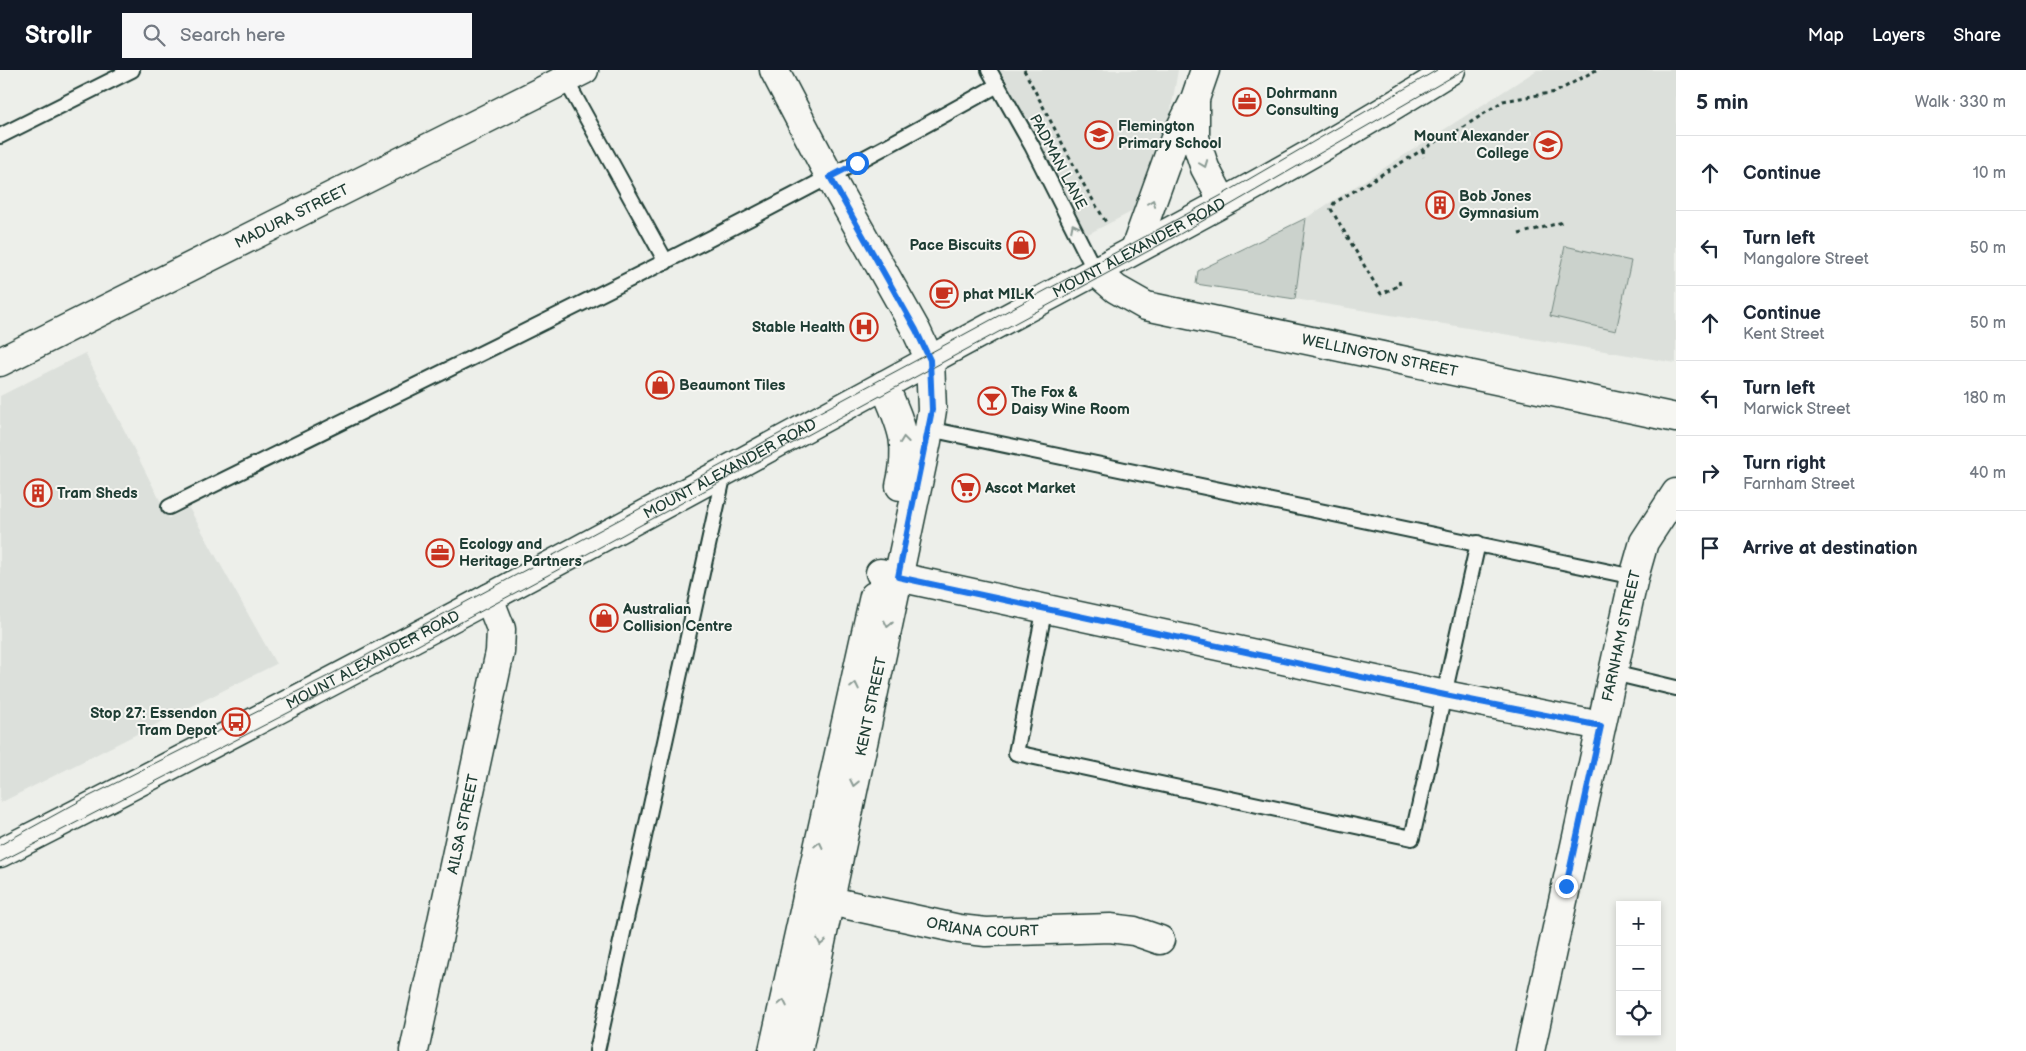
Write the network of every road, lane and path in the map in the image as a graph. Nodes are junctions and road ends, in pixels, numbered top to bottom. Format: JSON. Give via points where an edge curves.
{"nodes":[{"id":1,"x":132,"y":70,"type":"edge"},
{"id":2,"x":774,"y":70,"type":"edge"},
{"id":3,"x":989,"y":70,"type":"edge"},
{"id":4,"x":1024,"y":70,"type":"edge"},
{"id":5,"x":1205,"y":70,"type":"edge"},
{"id":6,"x":1451,"y":70,"type":"edge"},
{"id":7,"x":1596,"y":70,"type":"edge"},
{"id":8,"x":570,"y":73,"type":"edge"},
{"id":9,"x":998,"y":85,"type":"junction"},
{"id":10,"x":1196,"y":99,"type":"junction"},
{"id":11,"x":0,"y":136,"type":"edge"},
{"id":12,"x":1424,"y":149,"type":"junction"},
{"id":13,"x":1424,"y":157,"type":"dead end"},
{"id":14,"x":830,"y":177,"type":"junction"},
{"id":15,"x":1223,"y":202,"type":"junction"},
{"id":16,"x":1563,"y":222,"type":"dead end"},
{"id":17,"x":1107,"y":224,"type":"dead end"},
{"id":18,"x":1519,"y":234,"type":"dead end"},
{"id":19,"x":1135,"y":248,"type":"junction"},
{"id":20,"x":666,"y":262,"type":"junction"},
{"id":21,"x":1095,"y":271,"type":"junction"},
{"id":22,"x":1399,"y":281,"type":"dead end"},
{"id":23,"x":1374,"y":293,"type":"dead end"},
{"id":24,"x":1381,"y":294,"type":"junction"},
{"id":25,"x":930,"y":360,"type":"junction"},
{"id":26,"x":0,"y":362,"type":"edge"},
{"id":27,"x":884,"y":385,"type":"junction"},
{"id":28,"x":1676,"y":418,"type":"edge"},
{"id":29,"x":929,"y":429,"type":"junction"},
{"id":30,"x":724,"y":471,"type":"junction"},
{"id":31,"x":1676,"y":493,"type":"edge"},
{"id":32,"x":169,"y":507,"type":"dead end"},
{"id":33,"x":1478,"y":543,"type":"junction"},
{"id":34,"x":889,"y":575,"type":"junction"},
{"id":35,"x":1634,"y":577,"type":"junction"},
{"id":36,"x":489,"y":598,"type":"junction"},
{"id":37,"x":1045,"y":607,"type":"junction"},
{"id":38,"x":1613,"y":673,"type":"junction"},
{"id":39,"x":1676,"y":688,"type":"edge"},
{"id":40,"x":1445,"y":695,"type":"junction"},
{"id":41,"x":1601,"y":726,"type":"junction"},
{"id":42,"x":0,"y":853,"type":"edge"},
{"id":43,"x":818,"y":898,"type":"junction"},
{"id":44,"x":1160,"y":940,"type":"dead end"},
{"id":45,"x":414,"y":1051,"type":"edge"},
{"id":46,"x":597,"y":1051,"type":"edge"},
{"id":47,"x":773,"y":1051,"type":"edge"},
{"id":48,"x":798,"y":1051,"type":"edge"},
{"id":49,"x":1530,"y":1051,"type":"edge"}],
"edges":[{"from":1,"to":11,"type":"lane"},
{"from":2,"to":14,"type":"street"},
{"from":3,"to":9,"type":"lane","name":"PADMAN LANE"},
{"from":4,"to":17,"type":"path"},
{"from":5,"to":10,"type":"street"},
{"from":6,"to":15,"type":"street","name":"MOUNT ALEXANDER ROAD"},
{"from":7,"to":12,"type":"path","via":[[1556,92],[1503,101]]},
{"from":8,"to":20,"type":"lane"},
{"from":8,"to":26,"type":"street","name":"MADURA STREET"},
{"from":9,"to":14,"type":"lane"},
{"from":21,"to":9,"type":"lane","name":"PADMAN LANE","one_way":true},
{"from":10,"to":15,"type":"street","one_way":true,"via":[[1195,138],[1204,168]]},
{"from":19,"to":10,"type":"street","one_way":true,"via":[[1174,141]]},
{"from":12,"to":13,"type":"path"},
{"from":12,"to":24,"type":"path","via":[[1347,195],[1331,209]]},
{"from":14,"to":20,"type":"lane"},
{"from":14,"to":25,"type":"street"},
{"from":15,"to":19,"type":"street","name":"MOUNT ALEXANDER ROAD"},
{"from":16,"to":18,"type":"path"},
{"from":19,"to":21,"type":"street","name":"MOUNT ALEXANDER ROAD"},
{"from":20,"to":32,"type":"lane"},
{"from":21,"to":25,"type":"street","name":"MOUNT ALEXANDER ROAD"},
{"from":21,"to":28,"type":"street","name":"WELLINGTON STREET","via":[[1116,289],[1146,306]]},
{"from":22,"to":24,"type":"path","via":[[1400,286]]},
{"from":23,"to":24,"type":"path"},
{"from":25,"to":27,"type":"street","name":"MOUNT ALEXANDER ROAD"},
{"from":25,"to":29,"type":"street","name":"KENT STREET","via":[[932,410]]},
{"from":27,"to":30,"type":"street","name":"MOUNT ALEXANDER ROAD"},
{"from":34,"to":27,"type":"street","name":"KENT STREET","one_way":true,"via":[[905,452],[903,431]]},
{"from":29,"to":33,"type":"lane"},
{"from":29,"to":34,"type":"street","name":"KENT STREET"},
{"from":30,"to":36,"type":"street","name":"MOUNT ALEXANDER ROAD"},
{"from":30,"to":46,"type":"lane"},
{"from":31,"to":35,"type":"street","name":"FARNHAM STREET","via":[[1644,542]]},
{"from":33,"to":35,"type":"lane"},
{"from":33,"to":40,"type":"lane"},
{"from":34,"to":37,"type":"street"},
{"from":34,"to":43,"type":"street","name":"KENT STREET"},
{"from":35,"to":38,"type":"street","name":"FARNHAM STREET"},
{"from":36,"to":42,"type":"street","name":"MOUNT ALEXANDER ROAD"},
{"from":36,"to":45,"type":"street","name":"AILSA STREET","via":[[501,629],[500,652]]},
{"from":37,"to":40,"type":"street"},
{"from":37,"to":40,"type":"lane","via":[[1016,753],[1412,838]]},
{"from":38,"to":39,"type":"lane"},
{"from":38,"to":41,"type":"street","name":"FARNHAM STREET"},
{"from":40,"to":41,"type":"street"},
{"from":41,"to":49,"type":"street","name":"FARNHAM STREET"},
{"from":43,"to":44,"type":"street","name":"ORIANA COURT","via":[[959,929],[986,932],[1110,928],[1134,931]]},
{"from":47,"to":43,"type":"street","name":"KENT STREET","one_way":true},
{"from":43,"to":48,"type":"street","name":"KENT STREET","one_way":true}]}
